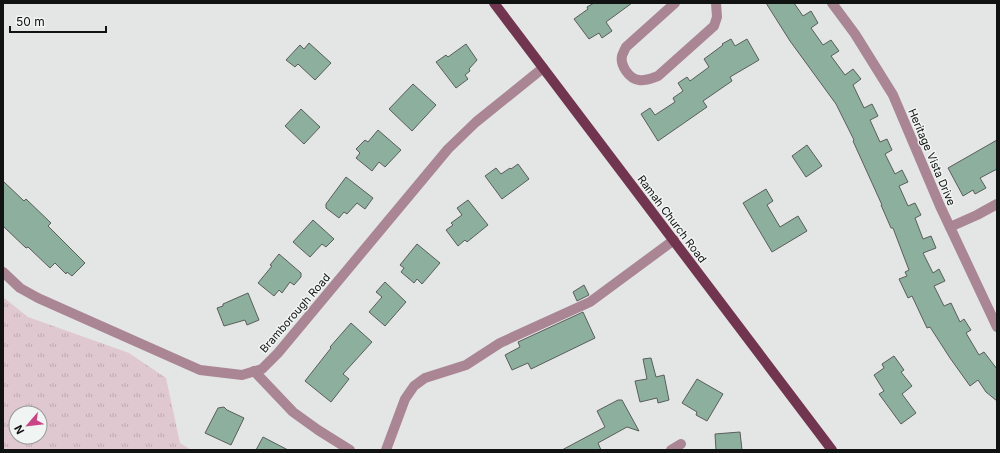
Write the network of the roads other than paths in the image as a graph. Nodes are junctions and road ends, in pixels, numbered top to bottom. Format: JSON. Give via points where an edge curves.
{"nodes":[{"id":1,"x":494,"y":3,"type":"edge"},
{"id":2,"x":675,"y":3,"type":"edge"},
{"id":3,"x":716,"y":3,"type":"edge"},
{"id":4,"x":832,"y":3,"type":"edge"},
{"id":5,"x":543,"y":68,"type":"junction"},
{"id":6,"x":997,"y":204,"type":"edge"},
{"id":7,"x":950,"y":227,"type":"junction"},
{"id":8,"x":674,"y":240,"type":"junction"},
{"id":9,"x":3,"y":272,"type":"edge"},
{"id":10,"x":997,"y":327,"type":"edge"},
{"id":11,"x":254,"y":371,"type":"junction"},
{"id":12,"x":681,"y":444,"type":"dead end"},
{"id":13,"x":350,"y":450,"type":"edge"},
{"id":14,"x":386,"y":450,"type":"edge"},
{"id":15,"x":671,"y":450,"type":"edge"},
{"id":16,"x":832,"y":450,"type":"edge"}],
"edges":[{"from":1,"to":5,"type":"main road","name":"Ramah Church Road"},
{"from":2,"to":3,"type":"street","via":[[626,47],[622,56],[623,67],[635,79],[641,81],[658,76],[714,26],[717,17]]},
{"from":4,"to":7,"type":"street","name":"Heritage Vista Drive","via":[[855,34],[893,95]]},
{"from":5,"to":8,"type":"main road","name":"Ramah Church Road"},
{"from":5,"to":11,"type":"street","name":"Bramborough Road","via":[[476,122],[448,149],[278,353],[262,369]]},
{"from":6,"to":7,"type":"street"},
{"from":7,"to":10,"type":"street","name":"Heritage Vista Drive"},
{"from":8,"to":14,"type":"street","via":[[590,302],[500,343],[466,365],[425,378],[414,386],[405,399]]},
{"from":8,"to":16,"type":"main road","name":"Ramah Church Road"},
{"from":9,"to":11,"type":"street","name":"Bramborough Road","via":[[20,288],[38,298],[200,370],[242,375]]},
{"from":11,"to":13,"type":"street","via":[[293,412]]},
{"from":12,"to":15,"type":"street"}]}
